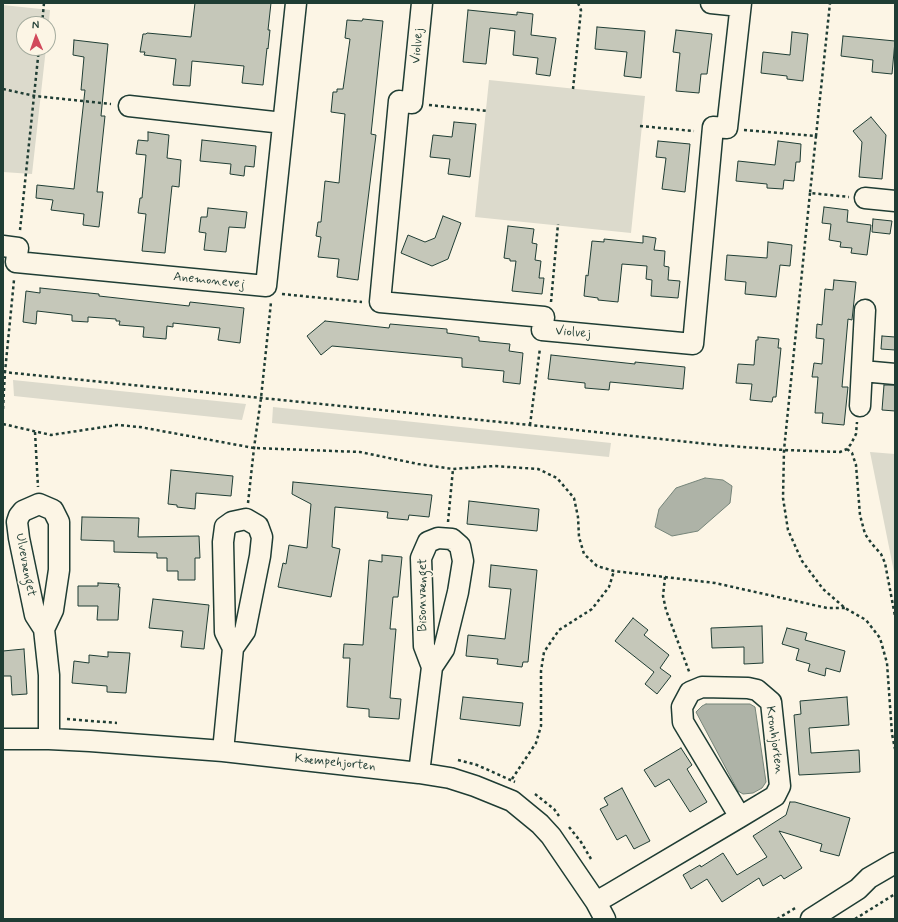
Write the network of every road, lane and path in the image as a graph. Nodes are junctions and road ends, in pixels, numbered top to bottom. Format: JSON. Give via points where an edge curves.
{"nodes":[{"id":1,"x":44,"y":3,"type":"edge"},
{"id":2,"x":296,"y":3,"type":"edge"},
{"id":3,"x":422,"y":3,"type":"edge"},
{"id":4,"x":578,"y":3,"type":"edge"},
{"id":5,"x":711,"y":3,"type":"edge"},
{"id":6,"x":830,"y":3,"type":"edge"},
{"id":7,"x":740,"y":5,"type":"edge"},
{"id":8,"x":43,"y":16,"type":"edge"},
{"id":9,"x":38,"y":56,"type":"edge"},
{"id":10,"x":573,"y":88,"type":"dead end"},
{"id":11,"x":3,"y":89,"type":"edge"},
{"id":12,"x":35,"y":96,"type":"junction"},
{"id":13,"x":412,"y":103,"type":"junction"},
{"id":14,"x":129,"y":106,"type":"joint"},
{"id":15,"x":488,"y":111,"type":"dead end"},
{"id":16,"x":283,"y":123,"type":"junction"},
{"id":17,"x":640,"y":126,"type":"dead end"},
{"id":18,"x":720,"y":131,"type":"junction"},
{"id":19,"x":816,"y":136,"type":"junction"},
{"id":20,"x":810,"y":194,"type":"junction"},
{"id":21,"x":865,"y":198,"type":"joint"},
{"id":22,"x":895,"y":201,"type":"edge"},
{"id":23,"x":558,"y":224,"type":"dead end"},
{"id":24,"x":12,"y":252,"type":"edge"},
{"id":25,"x":269,"y":290,"type":"junction"},
{"id":26,"x":380,"y":302,"type":"junction"},
{"id":27,"x":865,"y":310,"type":"dead end"},
{"id":28,"x":543,"y":324,"type":"junction"},
{"id":29,"x":862,"y":370,"type":"junction"},
{"id":30,"x":4,"y":372,"type":"edge"},
{"id":31,"x":895,"y":374,"type":"edge"},
{"id":32,"x":261,"y":398,"type":"junction"},
{"id":33,"x":860,"y":406,"type":"dead end"},
{"id":34,"x":3,"y":409,"type":"edge"},
{"id":35,"x":3,"y":424,"type":"edge"},
{"id":36,"x":530,"y":425,"type":"junction"},
{"id":37,"x":35,"y":432,"type":"junction"},
{"id":38,"x":856,"y":434,"type":"dead end"},
{"id":39,"x":254,"y":448,"type":"junction"},
{"id":40,"x":847,"y":449,"type":"junction"},
{"id":41,"x":784,"y":450,"type":"junction"},
{"id":42,"x":453,"y":469,"type":"junction"},
{"id":43,"x":39,"y":504,"type":"junction"},
{"id":44,"x":246,"y":518,"type":"junction"},
{"id":45,"x":446,"y":539,"type":"junction"},
{"id":46,"x":614,"y":571,"type":"junction"},
{"id":47,"x":665,"y":577,"type":"junction"},
{"id":48,"x":845,"y":608,"type":"junction"},
{"id":49,"x":895,"y":616,"type":"edge"},
{"id":50,"x":44,"y":629,"type":"junction"},
{"id":51,"x":233,"y":648,"type":"junction"},
{"id":52,"x":432,"y":667,"type":"junction"},
{"id":53,"x":695,"y":690,"type":"junction"},
{"id":54,"x":3,"y":739,"type":"edge"},
{"id":55,"x":49,"y":739,"type":"junction"},
{"id":56,"x":895,"y":749,"type":"edge"},
{"id":57,"x":223,"y":751,"type":"junction"},
{"id":58,"x":419,"y":773,"type":"junction"},
{"id":59,"x":512,"y":780,"type":"dead end"},
{"id":60,"x":740,"y":817,"type":"junction"},
{"id":61,"x":895,"y":863,"type":"edge"},
{"id":62,"x":895,"y":875,"type":"edge"},
{"id":63,"x":858,"y":890,"type":"junction"},
{"id":64,"x":895,"y":894,"type":"edge"},
{"id":65,"x":601,"y":911,"type":"edge"},
{"id":66,"x":811,"y":919,"type":"edge"},
{"id":67,"x":855,"y":919,"type":"edge"}],
"edges":[{"from":1,"to":8,"type":"path"},
{"from":2,"to":16,"type":"street"},
{"from":3,"to":13,"type":"street","name":"Violvej"},
{"from":4,"to":10,"type":"path","via":[[581,10]]},
{"from":5,"to":7,"type":"street","name":"Violvej"},
{"from":6,"to":19,"type":"path"},
{"from":7,"to":18,"type":"street","name":"Violvej"},
{"from":9,"to":12,"type":"path"},
{"from":11,"to":12,"type":"path"},
{"from":12,"to":14,"type":"path"},
{"from":12,"to":24,"type":"path"},
{"from":13,"to":15,"type":"path"},
{"from":13,"to":26,"type":"street","via":[[399,101]]},
{"from":14,"to":16,"type":"street"},
{"from":16,"to":25,"type":"street"},
{"from":17,"to":18,"type":"path"},
{"from":18,"to":19,"type":"path"},
{"from":18,"to":28,"type":"street","name":"Violvej","via":[[693,344]]},
{"from":19,"to":20,"type":"path"},
{"from":20,"to":21,"type":"path"},
{"from":20,"to":41,"type":"path"},
{"from":21,"to":22,"type":"street"},
{"from":23,"to":28,"type":"path","via":[[551,302]]},
{"from":24,"to":25,"type":"street","name":"Anemonevej"},
{"from":24,"to":30,"type":"path"},
{"from":25,"to":26,"type":"path"},
{"from":25,"to":32,"type":"path"},
{"from":26,"to":28,"type":"street","name":"Violvej"},
{"from":27,"to":29,"type":"street"},
{"from":28,"to":36,"type":"path"},
{"from":29,"to":31,"type":"street"},
{"from":29,"to":33,"type":"street"},
{"from":30,"to":32,"type":"path"},
{"from":30,"to":34,"type":"path"},
{"from":32,"to":36,"type":"path"},
{"from":32,"to":39,"type":"path"},
{"from":35,"to":37,"type":"path"},
{"from":36,"to":41,"type":"path"},
{"from":37,"to":39,"type":"path","via":[[50,435],[117,425]]},
{"from":37,"to":43,"type":"path"},
{"from":38,"to":40,"type":"path"},
{"from":39,"to":42,"type":"path","via":[[360,452]]},
{"from":39,"to":44,"type":"path"},
{"from":40,"to":41,"type":"path","via":[[840,452]]},
{"from":40,"to":49,"type":"path","via":[[855,458],[860,515],[865,534],[885,563]]},
{"from":41,"to":48,"type":"path","via":[[783,498],[788,530],[802,561],[823,589]]},
{"from":42,"to":45,"type":"path"},
{"from":42,"to":46,"type":"path","via":[[494,466],[538,469],[558,478],[574,498],[584,554],[598,566]]},
{"from":43,"to":50,"type":"street","name":"Ulvevænget","via":[[53,510],[60,522],[59,570],[52,610]]},
{"from":43,"to":50,"type":"street","name":"Ulvevænget","via":[[23,511],[17,522],[35,615]]},
{"from":44,"to":51,"type":"street","via":[[258,526],[262,537],[245,631]]},
{"from":44,"to":51,"type":"street","via":[[232,522],[226,527],[223,542],[225,632]]},
{"from":45,"to":52,"type":"street","name":"Bisonvænget","via":[[452,539],[460,546],[463,562],[444,649]]},
{"from":45,"to":52,"type":"street","name":"Bisonvænget","via":[[438,538],[428,542],[421,558],[424,646]]},
{"from":46,"to":47,"type":"path"},
{"from":46,"to":59,"type":"path","via":[[609,587],[592,609],[559,630],[544,652],[541,671],[541,726],[536,743]]},
{"from":47,"to":48,"type":"path","via":[[715,583],[827,608]]},
{"from":47,"to":53,"type":"path","via":[[663,596],[666,610]]},
{"from":48,"to":56,"type":"path","via":[[866,620],[880,638],[887,663]]},
{"from":50,"to":55,"type":"street","name":"Ulvevænget","via":[[49,675]]},
{"from":51,"to":57,"type":"street"},
{"from":52,"to":58,"type":"street","name":"Bisonvænget"},
{"from":53,"to":60,"type":"street","via":[[690,692],[682,707],[683,722]]},
{"from":53,"to":60,"type":"street","name":"Kronhjorten","via":[[702,687],[748,688],[757,690],[771,702],[780,786],[775,796]]},
{"from":54,"to":55,"type":"street","name":"Kæmpehjorten"},
{"from":55,"to":57,"type":"street","name":"Kæmpehjorten"},
{"from":57,"to":58,"type":"street","name":"Kæmpehjorten"},
{"from":58,"to":65,"type":"street","name":"Kæmpehjorten","via":[[450,778],[512,801],[551,836]]},
{"from":60,"to":65,"type":"street","name":"Kronhjorten"},
{"from":61,"to":63,"type":"street","via":[[869,878]]},
{"from":62,"to":63,"type":"street","via":[[876,885]]},
{"from":63,"to":66,"type":"street"},
{"from":64,"to":67,"type":"path"}]}
